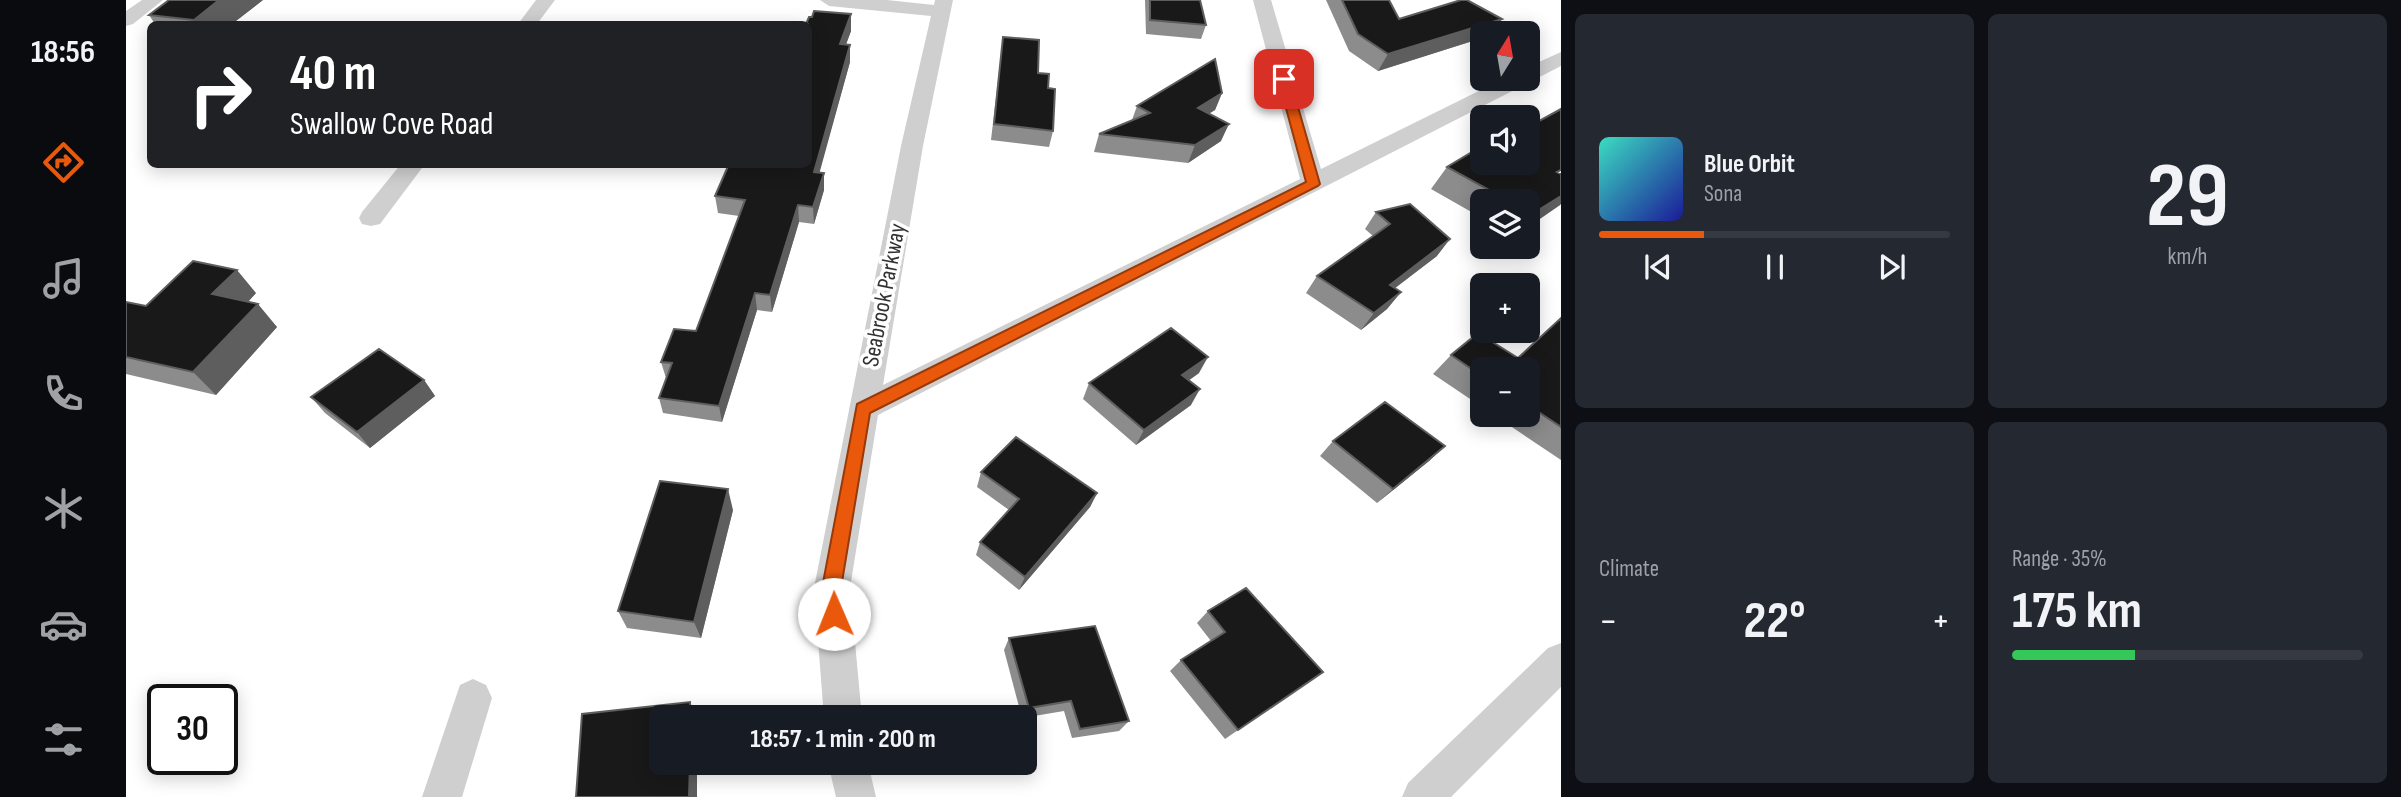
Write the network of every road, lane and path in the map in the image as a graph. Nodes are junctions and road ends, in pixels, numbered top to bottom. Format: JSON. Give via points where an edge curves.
{"nodes":[{"id":1,"x":154,"y":0,"type":"edge"},
{"id":2,"x":546,"y":0,"type":"edge"},
{"id":3,"x":829,"y":0,"type":"edge"},
{"id":4,"x":1262,"y":0,"type":"edge"},
{"id":5,"x":943,"y":5,"type":"edge"},
{"id":6,"x":126,"y":20,"type":"edge"},
{"id":7,"x":529,"y":21,"type":"edge"},
{"id":8,"x":1561,"y":58,"type":"edge"},
{"id":9,"x":1540,"y":69,"type":"edge"},
{"id":10,"x":1496,"y":91,"type":"edge"},
{"id":11,"x":411,"y":168,"type":"edge"},
{"id":12,"x":1313,"y":184,"type":"junction"},
{"id":13,"x":371,"y":218,"type":"dead end"},
{"id":14,"x":863,"y":409,"type":"junction"},
{"id":15,"x":1561,"y":660,"type":"edge"},
{"id":16,"x":473,"y":698,"type":"dead end"},
{"id":17,"x":842,"y":705,"type":"edge"},
{"id":18,"x":851,"y":775,"type":"edge"},
{"id":19,"x":442,"y":797,"type":"edge"},
{"id":20,"x":856,"y":797,"type":"edge"},
{"id":21,"x":1422,"y":797,"type":"edge"}],
"edges":[{"from":1,"to":6,"type":"street"},
{"from":2,"to":7,"type":"street"},
{"from":3,"to":5,"type":"street"},
{"from":4,"to":12,"type":"street"},
{"from":5,"to":14,"type":"street","name":"Seabrook Parkway"},
{"from":8,"to":9,"type":"street"},
{"from":10,"to":12,"type":"street"},
{"from":11,"to":13,"type":"street"},
{"from":12,"to":14,"type":"street"},
{"from":14,"to":17,"type":"street","name":"Seabrook Parkway","via":[[832,588]]},
{"from":15,"to":21,"type":"street"},
{"from":16,"to":19,"type":"street"},
{"from":18,"to":20,"type":"street"}]}
